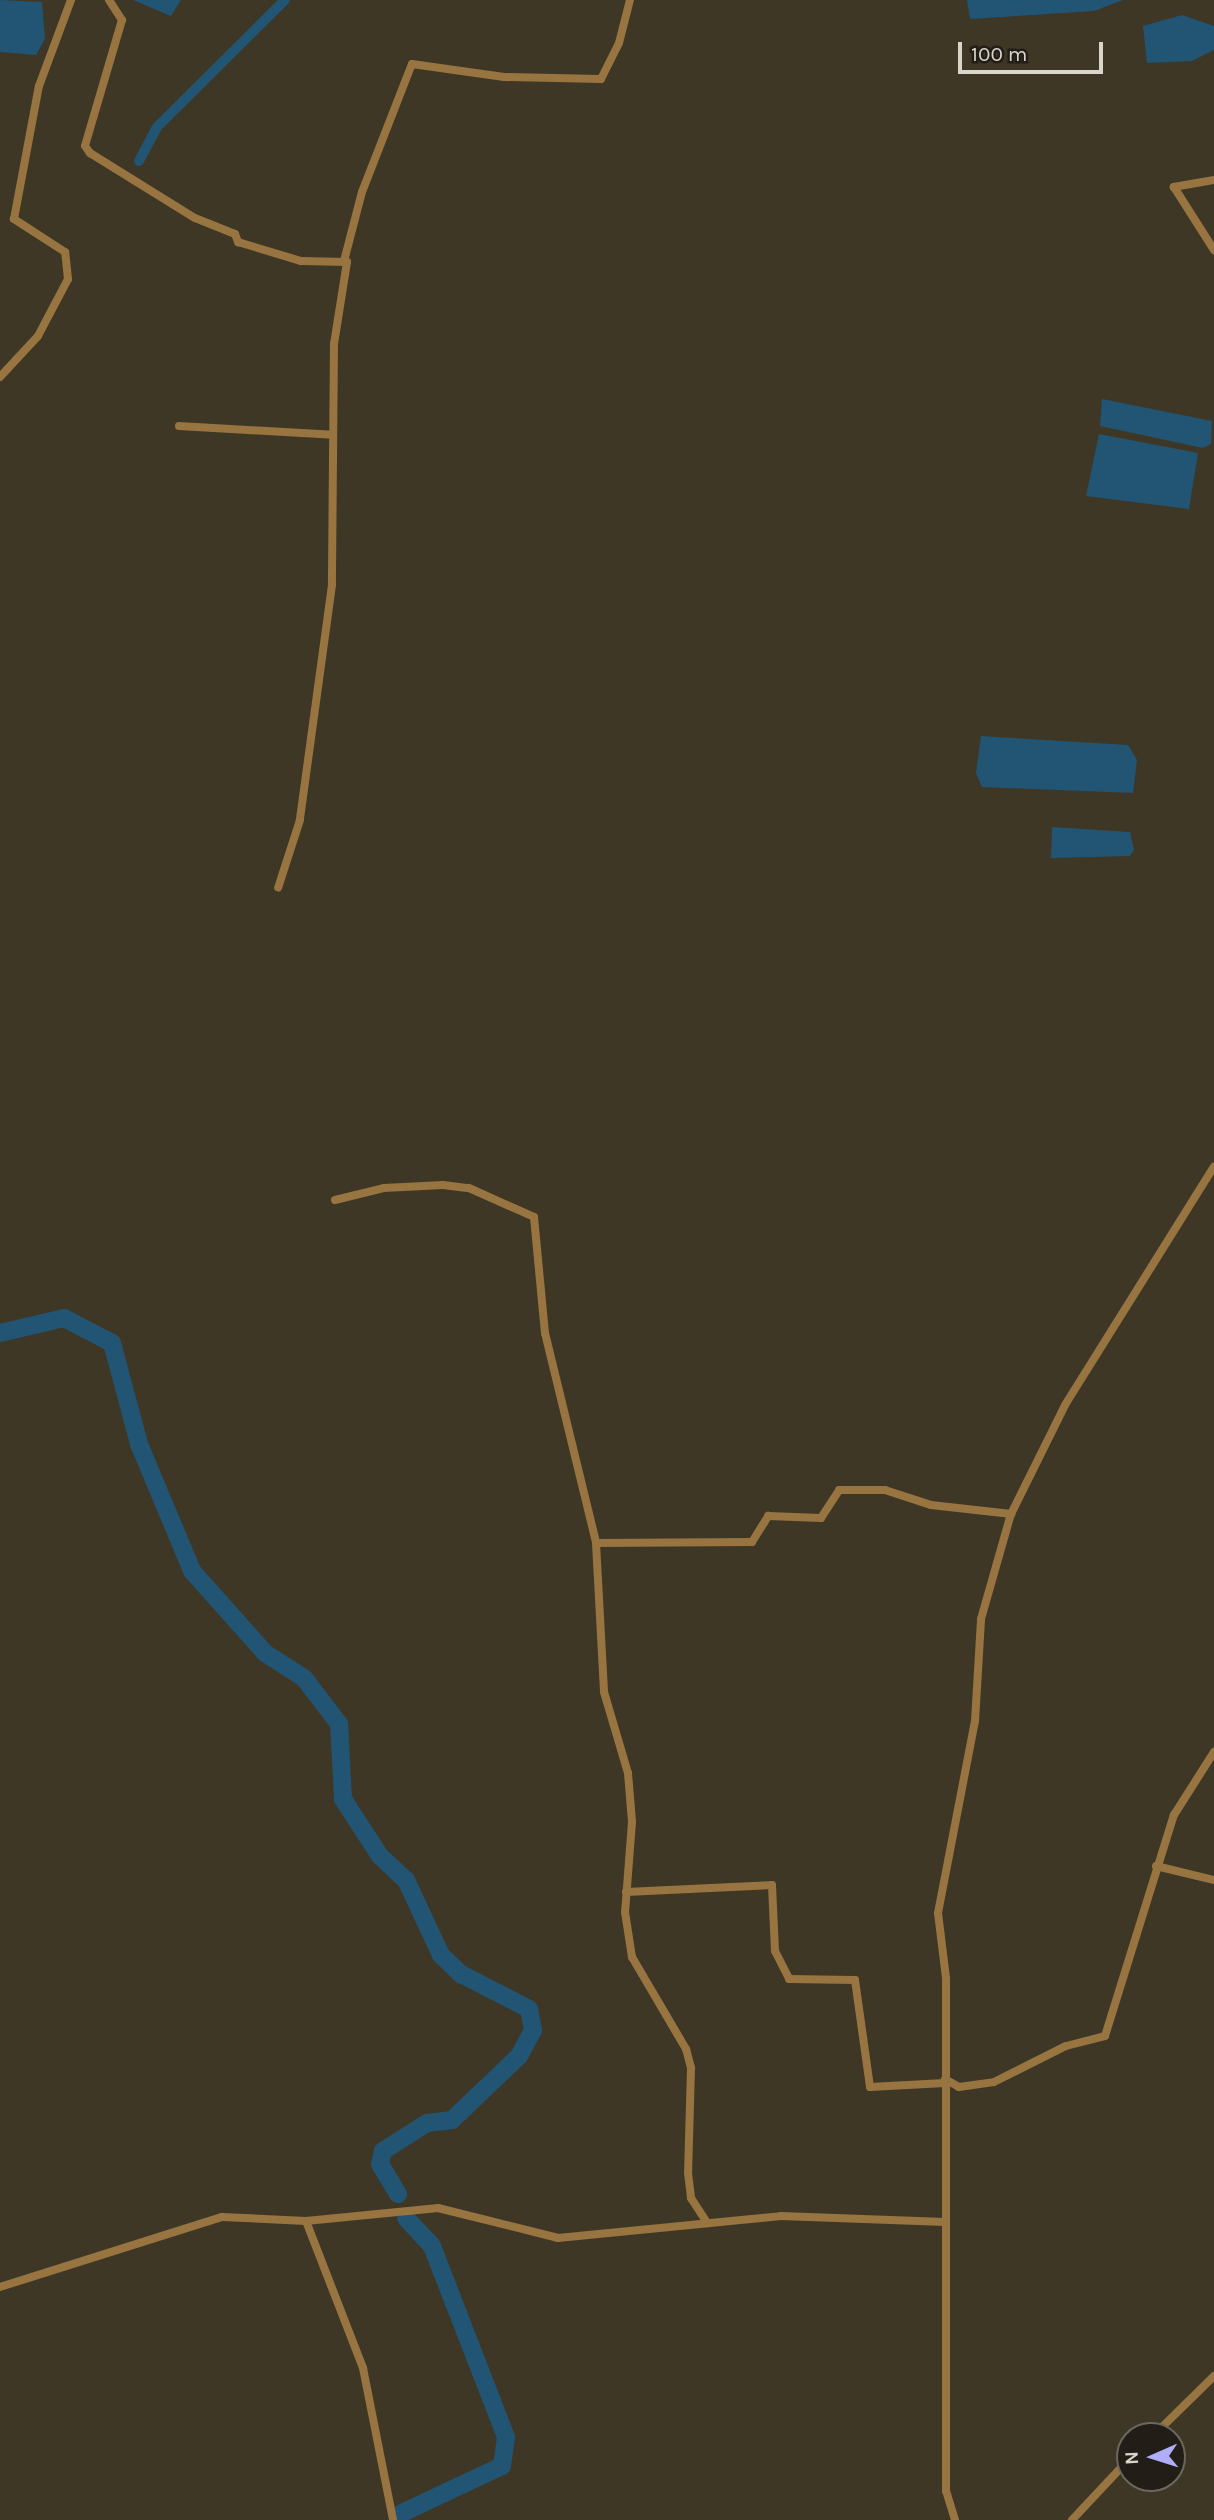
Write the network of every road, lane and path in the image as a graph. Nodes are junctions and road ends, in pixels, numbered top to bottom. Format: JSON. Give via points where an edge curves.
{"nodes":[{"id":1,"x":71,"y":0,"type":"edge"},
{"id":2,"x":110,"y":0,"type":"edge"},
{"id":3,"x":629,"y":0,"type":"edge"},
{"id":4,"x":1214,"y":180,"type":"edge"},
{"id":5,"x":1214,"y":250,"type":"edge"},
{"id":6,"x":347,"y":262,"type":"junction"},
{"id":7,"x":0,"y":377,"type":"edge"},
{"id":8,"x":178,"y":426,"type":"dead end"},
{"id":9,"x":333,"y":435,"type":"junction"},
{"id":10,"x":278,"y":888,"type":"dead end"},
{"id":11,"x":1214,"y":1167,"type":"edge"},
{"id":12,"x":335,"y":1200,"type":"dead end"},
{"id":13,"x":1011,"y":1514,"type":"junction"},
{"id":14,"x":596,"y":1544,"type":"junction"},
{"id":15,"x":1214,"y":1752,"type":"edge"},
{"id":16,"x":1156,"y":1866,"type":"junction"},
{"id":17,"x":1214,"y":1880,"type":"edge"},
{"id":18,"x":626,"y":1892,"type":"junction"},
{"id":19,"x":945,"y":2081,"type":"junction"},
{"id":20,"x":306,"y":2221,"type":"junction"},
{"id":21,"x":945,"y":2222,"type":"junction"},
{"id":22,"x":706,"y":2223,"type":"junction"},
{"id":23,"x":0,"y":2287,"type":"edge"},
{"id":24,"x":1214,"y":2376,"type":"edge"},
{"id":25,"x":1167,"y":2422,"type":"edge"},
{"id":26,"x":1116,"y":2473,"type":"edge"},
{"id":27,"x":393,"y":2520,"type":"edge"},
{"id":28,"x":955,"y":2520,"type":"edge"},
{"id":29,"x":1072,"y":2520,"type":"edge"}],
"edges":[{"from":1,"to":7,"type":"street","via":[[39,86],[14,219],[65,252],[68,279],[38,336]]},
{"from":2,"to":6,"type":"street","via":[[122,20],[85,146],[195,218],[284,257]]},
{"from":3,"to":6,"type":"street","via":[[616,52],[600,79],[504,77],[412,64],[362,192]]},
{"from":4,"to":5,"type":"street","via":[[1174,187]]},
{"from":6,"to":9,"type":"street","via":[[334,344]]},
{"from":8,"to":9,"type":"street"},
{"from":9,"to":10,"type":"street","via":[[332,585],[300,820]]},
{"from":11,"to":13,"type":"street","via":[[1065,1405]]},
{"from":12,"to":14,"type":"street","via":[[384,1188],[443,1185],[468,1188],[534,1217],[545,1332]]},
{"from":13,"to":14,"type":"street","via":[[931,1505],[885,1490],[839,1490],[821,1518],[768,1516],[752,1542]]},
{"from":13,"to":19,"type":"street","via":[[981,1619],[975,1721],[940,1889]]},
{"from":14,"to":18,"type":"street","via":[[604,1692],[632,1804]]},
{"from":15,"to":16,"type":"street","via":[[1174,1815]]},
{"from":16,"to":17,"type":"street"},
{"from":16,"to":19,"type":"street","via":[[1105,2036],[1066,2046],[994,2082],[959,2087]]},
{"from":18,"to":19,"type":"street","via":[[772,1885],[775,1951],[789,1979],[855,1980],[870,2087]]},
{"from":18,"to":22,"type":"street","via":[[632,1957],[691,2068],[688,2173],[691,2198]]},
{"from":19,"to":21,"type":"street"},
{"from":20,"to":22,"type":"street","via":[[438,2208],[558,2238]]},
{"from":20,"to":23,"type":"street","via":[[222,2217]]},
{"from":20,"to":27,"type":"street","via":[[363,2368]]},
{"from":21,"to":22,"type":"street","via":[[781,2216]]},
{"from":21,"to":28,"type":"street","via":[[946,2491]]},
{"from":24,"to":25,"type":"street"},
{"from":26,"to":29,"type":"street"}]}
